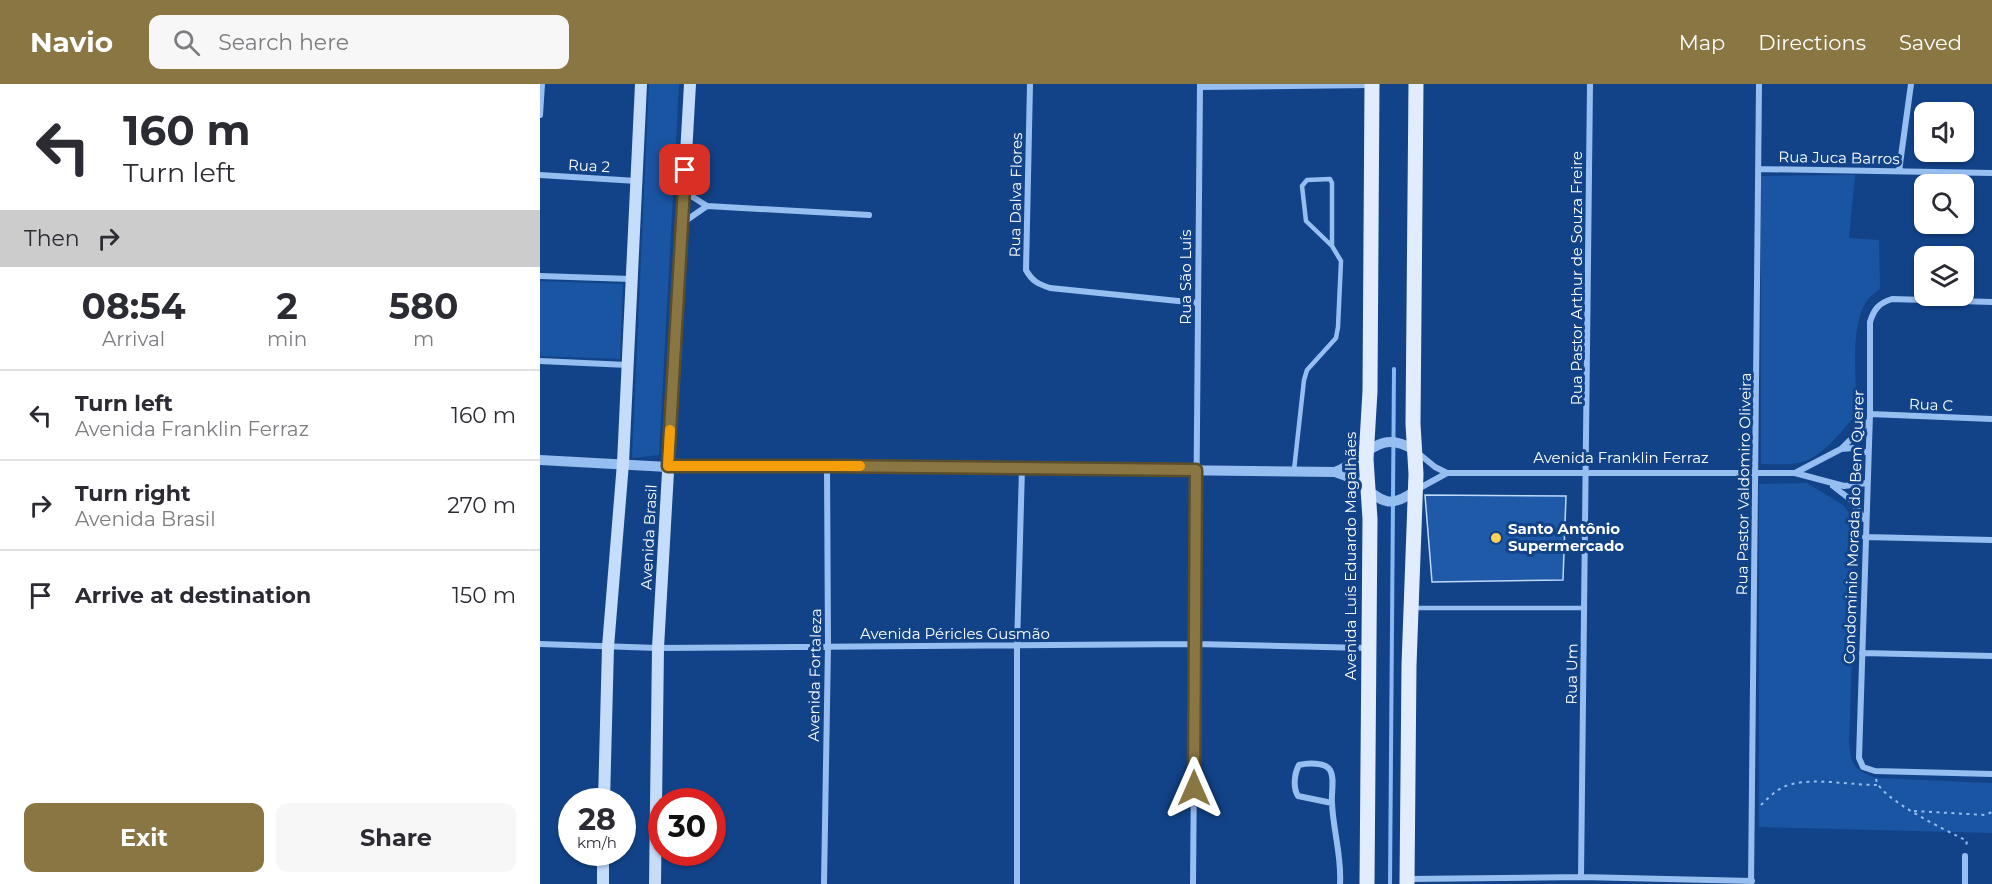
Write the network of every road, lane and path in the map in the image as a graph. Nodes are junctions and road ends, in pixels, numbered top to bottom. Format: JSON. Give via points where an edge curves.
{"nodes":[{"id":1,"x":542,"y":84,"type":"edge"},
{"id":2,"x":641,"y":84,"type":"edge"},
{"id":3,"x":690,"y":84,"type":"edge"},
{"id":4,"x":1030,"y":84,"type":"edge"},
{"id":5,"x":1372,"y":84,"type":"edge"},
{"id":6,"x":1416,"y":84,"type":"edge"},
{"id":7,"x":1590,"y":84,"type":"edge"},
{"id":8,"x":1760,"y":84,"type":"edge"},
{"id":9,"x":1911,"y":84,"type":"edge"},
{"id":10,"x":1200,"y":85,"type":"edge"},
{"id":11,"x":540,"y":115,"type":"edge"},
{"id":12,"x":1758,"y":169,"type":"junction"},
{"id":13,"x":1899,"y":171,"type":"junction"},
{"id":14,"x":1992,"y":173,"type":"edge"},
{"id":15,"x":540,"y":175,"type":"edge"},
{"id":16,"x":637,"y":181,"type":"junction"},
{"id":17,"x":684,"y":192,"type":"junction"},
{"id":18,"x":707,"y":206,"type":"junction"},
{"id":19,"x":869,"y":215,"type":"dead end"},
{"id":20,"x":681,"y":225,"type":"junction"},
{"id":21,"x":1332,"y":246,"type":"junction"},
{"id":22,"x":540,"y":276,"type":"edge"},
{"id":23,"x":631,"y":279,"type":"junction"},
{"id":24,"x":1992,"y":302,"type":"edge"},
{"id":25,"x":1198,"y":303,"type":"junction"},
{"id":26,"x":540,"y":361,"type":"edge"},
{"id":27,"x":628,"y":364,"type":"junction"},
{"id":28,"x":1869,"y":418,"type":"junction"},
{"id":29,"x":1992,"y":419,"type":"edge"},
{"id":30,"x":1371,"y":448,"type":"junction"},
{"id":31,"x":1411,"y":448,"type":"junction"},
{"id":32,"x":1840,"y":449,"type":"junction"},
{"id":33,"x":1868,"y":453,"type":"junction"},
{"id":34,"x":540,"y":460,"type":"edge"},
{"id":35,"x":623,"y":463,"type":"junction"},
{"id":36,"x":668,"y":466,"type":"junction"},
{"id":37,"x":827,"y":466,"type":"junction"},
{"id":38,"x":1022,"y":468,"type":"junction"},
{"id":39,"x":1196,"y":470,"type":"junction"},
{"id":40,"x":1294,"y":471,"type":"junction"},
{"id":41,"x":1335,"y":472,"type":"junction"},
{"id":42,"x":1587,"y":472,"type":"junction"},
{"id":43,"x":1447,"y":473,"type":"junction"},
{"id":44,"x":1757,"y":474,"type":"junction"},
{"id":45,"x":1795,"y":474,"type":"junction"},
{"id":46,"x":1867,"y":483,"type":"junction"},
{"id":47,"x":1830,"y":484,"type":"junction"},
{"id":48,"x":1373,"y":495,"type":"junction"},
{"id":49,"x":1410,"y":495,"type":"junction"},
{"id":50,"x":1866,"y":523,"type":"junction"},
{"id":51,"x":1865,"y":537,"type":"junction"},
{"id":52,"x":1992,"y":540,"type":"edge"},
{"id":53,"x":1410,"y":608,"type":"junction"},
{"id":54,"x":1585,"y":608,"type":"junction"},
{"id":55,"x":540,"y":644,"type":"edge"},
{"id":56,"x":1194,"y":644,"type":"junction"},
{"id":57,"x":828,"y":646,"type":"junction"},
{"id":58,"x":1017,"y":646,"type":"junction"},
{"id":59,"x":608,"y":647,"type":"junction"},
{"id":60,"x":658,"y":648,"type":"junction"},
{"id":61,"x":1370,"y":648,"type":"junction"},
{"id":62,"x":1862,"y":653,"type":"junction"},
{"id":63,"x":1992,"y":656,"type":"edge"},
{"id":64,"x":1875,"y":771,"type":"junction"},
{"id":65,"x":1992,"y":774,"type":"edge"},
{"id":66,"x":1877,"y":785,"type":"junction"},
{"id":67,"x":604,"y":788,"type":"edge"},
{"id":68,"x":1332,"y":803,"type":"junction"},
{"id":69,"x":1911,"y":811,"type":"junction"},
{"id":70,"x":1992,"y":812,"type":"edge"},
{"id":71,"x":1752,"y":815,"type":"junction"},
{"id":72,"x":1965,"y":856,"type":"joint"},
{"id":73,"x":603,"y":866,"type":"edge"},
{"id":74,"x":1581,"y":877,"type":"junction"},
{"id":75,"x":1407,"y":881,"type":"edge"},
{"id":76,"x":1751,"y":882,"type":"edge"},
{"id":77,"x":603,"y":884,"type":"edge"},
{"id":78,"x":655,"y":884,"type":"edge"},
{"id":79,"x":824,"y":884,"type":"edge"},
{"id":80,"x":1017,"y":884,"type":"edge"},
{"id":81,"x":1193,"y":884,"type":"edge"},
{"id":82,"x":1340,"y":884,"type":"edge"},
{"id":83,"x":1367,"y":884,"type":"edge"},
{"id":84,"x":1965,"y":884,"type":"edge"}],
"edges":[{"from":1,"to":11,"type":"street"},
{"from":2,"to":16,"type":"main road","name":"Avenida Brasil"},
{"from":3,"to":17,"type":"main road","name":"Avenida Brasil"},
{"from":4,"to":25,"type":"street","name":"Rua Dalva Flores","via":[[1026,270],[1030,278],[1050,288]]},
{"from":5,"to":10,"type":"street"},
{"from":5,"to":30,"type":"main road","name":"Avenida Luís Eduardo Magalhães"},
{"from":6,"to":31,"type":"main road"},
{"from":7,"to":42,"type":"street","name":"Rua Pastor Arthur de Souza Freire"},
{"from":8,"to":12,"type":"street","name":"Rua Pastor Valdomiro Oliveira"},
{"from":9,"to":13,"type":"street"},
{"from":10,"to":25,"type":"street","name":"Rua São Luís"},
{"from":12,"to":13,"type":"street","name":"Rua Juca Barros"},
{"from":12,"to":44,"type":"street","name":"Rua Pastor Valdomiro Oliveira"},
{"from":13,"to":14,"type":"street","name":"Rua Juca Barros"},
{"from":15,"to":16,"type":"street","name":"Rua 2"},
{"from":16,"to":23,"type":"main road","name":"Avenida Brasil"},
{"from":17,"to":18,"type":"street"},
{"from":17,"to":20,"type":"main road","name":"Avenida Brasil"},
{"from":18,"to":19,"type":"street"},
{"from":18,"to":20,"type":"street"},
{"from":20,"to":36,"type":"main road","name":"Avenida Brasil"},
{"from":21,"to":21,"type":"lane","via":[[1332,183],[1330,179],[1307,180],[1302,186],[1306,221]]},
{"from":21,"to":40,"type":"lane","via":[[1341,261],[1338,327],[1336,338],[1307,370]]},
{"from":22,"to":23,"type":"street"},
{"from":23,"to":27,"type":"main road","name":"Avenida Brasil"},
{"from":24,"to":28,"type":"street","name":"Condominio Morada do Bem Querer","via":[[1881,302],[1870,322]]},
{"from":25,"to":39,"type":"street","name":"Rua São Luís"},
{"from":26,"to":27,"type":"street"},
{"from":27,"to":35,"type":"main road","name":"Avenida Brasil"},
{"from":28,"to":29,"type":"street","name":"Rua C"},
{"from":28,"to":32,"type":"street","name":"Avenida Franklin Ferraz"},
{"from":28,"to":33,"type":"street","name":"Condominio Morada do Bem Querer"},
{"from":30,"to":31,"type":"street","via":[[1391,441]]},
{"from":30,"to":41,"type":"street","via":[[1353,464]]},
{"from":30,"to":48,"type":"main road","name":"Avenida Luís Eduardo Magalhães"},
{"from":31,"to":43,"type":"street"},
{"from":31,"to":49,"type":"main road"},
{"from":32,"to":33,"type":"street"},
{"from":32,"to":45,"type":"street","name":"Avenida Franklin Ferraz"},
{"from":33,"to":46,"type":"street","name":"Condominio Morada do Bem Querer"},
{"from":34,"to":35,"type":"street"},
{"from":35,"to":36,"type":"street"},
{"from":35,"to":59,"type":"main road","name":"Avenida Brasil"},
{"from":36,"to":37,"type":"street"},
{"from":36,"to":60,"type":"main road","name":"Avenida Brasil"},
{"from":37,"to":38,"type":"street"},
{"from":37,"to":57,"type":"street","name":"Avenida Fortaleza"},
{"from":38,"to":39,"type":"street"},
{"from":38,"to":58,"type":"street"},
{"from":39,"to":40,"type":"street"},
{"from":39,"to":56,"type":"street","name":"Rua São Luís"},
{"from":40,"to":41,"type":"street"},
{"from":41,"to":48,"type":"street","via":[[1352,478]]},
{"from":42,"to":43,"type":"street","name":"Avenida Franklin Ferraz"},
{"from":42,"to":44,"type":"street","name":"Avenida Franklin Ferraz"},
{"from":42,"to":54,"type":"street","name":"Rua Um"},
{"from":43,"to":49,"type":"street"},
{"from":44,"to":45,"type":"street","name":"Avenida Franklin Ferraz"},
{"from":44,"to":71,"type":"street","name":"Rua Pastor Valdomiro Oliveira"},
{"from":45,"to":47,"type":"street","name":"Avenida Franklin Ferraz"},
{"from":46,"to":47,"type":"street","name":"Avenida Franklin Ferraz","via":[[1851,487]]},
{"from":46,"to":50,"type":"street","name":"Condominio Morada do Bem Querer"},
{"from":47,"to":50,"type":"street","via":[[1851,500]]},
{"from":48,"to":49,"type":"street","via":[[1397,501]]},
{"from":48,"to":61,"type":"main road","name":"Avenida Luís Eduardo Magalhães"},
{"from":49,"to":53,"type":"main road"},
{"from":50,"to":51,"type":"street","name":"Condominio Morada do Bem Querer"},
{"from":51,"to":52,"type":"street"},
{"from":51,"to":62,"type":"street","name":"Condominio Morada do Bem Querer"},
{"from":53,"to":54,"type":"lane"},
{"from":53,"to":75,"type":"main road"},
{"from":54,"to":74,"type":"street","name":"Rua Um"},
{"from":55,"to":59,"type":"street","name":"Avenida Péricles Gusmão"},
{"from":56,"to":58,"type":"street","name":"Avenida Péricles Gusmão"},
{"from":56,"to":61,"type":"street","name":"Avenida Péricles Gusmão"},
{"from":56,"to":81,"type":"street","name":"Rua São Luís"},
{"from":57,"to":58,"type":"street","name":"Avenida Péricles Gusmão"},
{"from":57,"to":60,"type":"street","name":"Avenida Péricles Gusmão"},
{"from":57,"to":79,"type":"street","name":"Avenida Fortaleza"},
{"from":58,"to":80,"type":"street"},
{"from":59,"to":60,"type":"street","name":"Avenida Péricles Gusmão"},
{"from":59,"to":67,"type":"main road","name":"Avenida Brasil"},
{"from":60,"to":78,"type":"main road","name":"Avenida Brasil"},
{"from":61,"to":83,"type":"main road","name":"Avenida Luís Eduardo Magalhães"},
{"from":62,"to":63,"type":"street"},
{"from":62,"to":64,"type":"street","name":"Condominio Morada do Bem Querer","via":[[1859,758],[1863,767]]},
{"from":64,"to":65,"type":"street"},
{"from":64,"to":66,"type":"path"},
{"from":66,"to":69,"type":"path"},
{"from":66,"to":71,"type":"path","via":[[1792,784],[1774,792]]},
{"from":68,"to":68,"type":"street","via":[[1329,768],[1299,765],[1294,790],[1298,796]]},
{"from":68,"to":82,"type":"street"},
{"from":69,"to":70,"type":"path","via":[[1985,815]]},
{"from":69,"to":72,"type":"path","via":[[1967,842]]},
{"from":71,"to":76,"type":"street","name":"Rua Pastor Valdomiro Oliveira"},
{"from":72,"to":84,"type":"street"},
{"from":73,"to":77,"type":"main road"},
{"from":74,"to":75,"type":"street"},
{"from":74,"to":76,"type":"street"}]}
